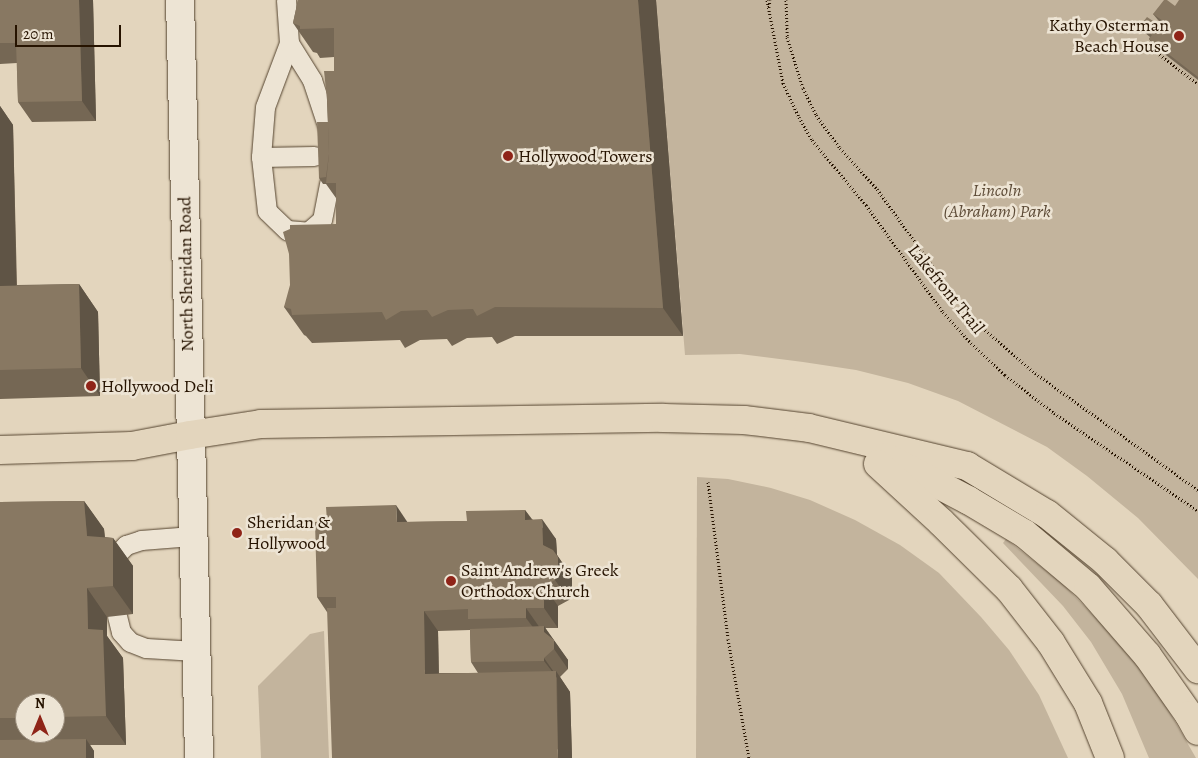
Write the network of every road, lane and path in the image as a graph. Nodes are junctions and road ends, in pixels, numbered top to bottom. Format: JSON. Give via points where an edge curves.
{"nodes":[{"id":1,"x":180,"y":0,"type":"edge"},
{"id":2,"x":286,"y":0,"type":"edge"},
{"id":3,"x":768,"y":0,"type":"edge"},
{"id":4,"x":786,"y":0,"type":"edge"},
{"id":5,"x":289,"y":43,"type":"junction"},
{"id":6,"x":1151,"y":48,"type":"edge"},
{"id":7,"x":1198,"y":84,"type":"edge"},
{"id":8,"x":328,"y":128,"type":"edge"},
{"id":9,"x":314,"y":156,"type":"dead end"},
{"id":10,"x":261,"y":157,"type":"junction"},
{"id":11,"x":329,"y":183,"type":"edge"},
{"id":12,"x":190,"y":435,"type":"junction"},
{"id":13,"x":852,"y":440,"type":"junction"},
{"id":14,"x":0,"y":450,"type":"edge"},
{"id":15,"x":708,"y":482,"type":"dead end"},
{"id":16,"x":1198,"y":490,"type":"edge"},
{"id":17,"x":1198,"y":511,"type":"edge"},
{"id":18,"x":192,"y":536,"type":"junction"},
{"id":19,"x":116,"y":565,"type":"dead end"},
{"id":20,"x":117,"y":616,"type":"dead end"},
{"id":21,"x":196,"y":651,"type":"junction"},
{"id":22,"x":1198,"y":669,"type":"edge"},
{"id":23,"x":1198,"y":732,"type":"edge"},
{"id":24,"x":199,"y":758,"type":"edge"},
{"id":25,"x":749,"y":758,"type":"edge"},
{"id":26,"x":1110,"y":758,"type":"edge"}],
"edges":[{"from":1,"to":12,"type":"main road","name":"North Sheridan Road"},
{"from":2,"to":5,"type":"lane"},
{"from":3,"to":17,"type":"path","name":"Lakefront Trail","via":[[783,83],[807,132],[866,204],[943,312],[1005,375],[1054,414]]},
{"from":4,"to":16,"type":"path","name":"Lakefront Trail","via":[[787,38],[803,88],[816,115],[877,189],[977,323],[1035,373]]},
{"from":5,"to":8,"type":"lane","via":[[312,80]]},
{"from":5,"to":10,"type":"lane","via":[[265,107]]},
{"from":6,"to":7,"type":"path"},
{"from":9,"to":10,"type":"lane"},
{"from":10,"to":11,"type":"lane","via":[[267,211],[287,230],[308,232],[322,220]]},
{"from":12,"to":13,"type":"main road","via":[[261,424],[663,418],[762,422],[809,428]]},
{"from":12,"to":14,"type":"main road","via":[[132,446]]},
{"from":12,"to":18,"type":"main road","name":"North Sheridan Road"},
{"from":13,"to":22,"type":"main road","via":[[967,466],[1047,514],[1105,561],[1149,605]]},
{"from":13,"to":23,"type":"main road","via":[[968,500],[1024,534],[1088,587],[1146,655]]},
{"from":13,"to":26,"type":"main road","via":[[1009,589],[1051,642],[1088,703]]},
{"from":15,"to":25,"type":"path","via":[[728,639]]},
{"from":18,"to":19,"type":"lane","via":[[141,540],[126,545],[117,554]]},
{"from":18,"to":21,"type":"main road","name":"North Sheridan Road"},
{"from":20,"to":21,"type":"lane","via":[[121,632],[130,642],[146,648]]},
{"from":21,"to":24,"type":"main road","name":"North Sheridan Road"}]}
